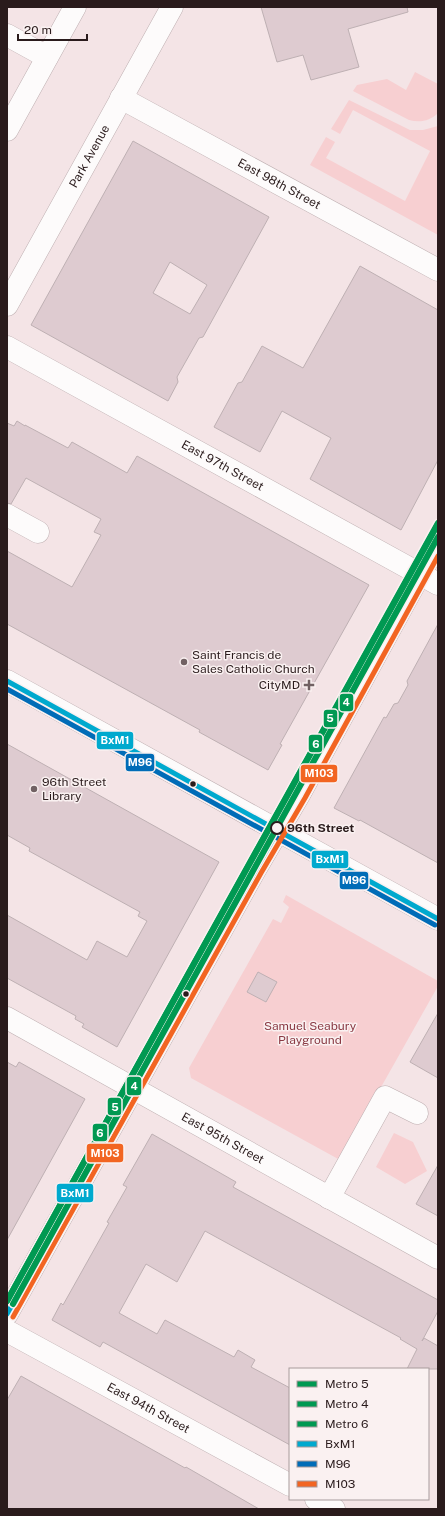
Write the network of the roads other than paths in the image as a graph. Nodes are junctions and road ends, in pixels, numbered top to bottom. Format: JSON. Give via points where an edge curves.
{"nodes":[{"id":1,"x":75,"y":7,"type":"edge"},
{"id":2,"x":172,"y":7,"type":"edge"},
{"id":3,"x":7,"y":35,"type":"edge"},
{"id":4,"x":47,"y":57,"type":"junction"},
{"id":5,"x":121,"y":98,"type":"junction"},
{"id":6,"x":7,"y":130,"type":"edge"},
{"id":7,"x":438,"y":270,"type":"edge"},
{"id":8,"x":7,"y":305,"type":"edge"},
{"id":9,"x":7,"y":347,"type":"edge"},
{"id":10,"x":7,"y":514,"type":"edge"},
{"id":11,"x":38,"y":532,"type":"dead end"},
{"id":12,"x":438,"y":541,"type":"edge"},
{"id":13,"x":429,"y":579,"type":"edge"},
{"id":14,"x":7,"y":681,"type":"edge"},
{"id":15,"x":278,"y":830,"type":"junction"},
{"id":16,"x":438,"y":919,"type":"edge"},
{"id":17,"x":7,"y":1018,"type":"edge"},
{"id":18,"x":133,"y":1088,"type":"junction"},
{"id":19,"x":417,"y":1113,"type":"dead end"},
{"id":20,"x":329,"y":1198,"type":"junction"},
{"id":21,"x":438,"y":1258,"type":"edge"},
{"id":22,"x":7,"y":1314,"type":"edge"},
{"id":23,"x":7,"y":1331,"type":"edge"},
{"id":24,"x":289,"y":1484,"type":"edge"},
{"id":25,"x":318,"y":1500,"type":"edge"},
{"id":26,"x":334,"y":1509,"type":"edge"}],
"edges":[{"from":1,"to":4,"type":"main road"},
{"from":2,"to":5,"type":"main road","name":"Park Avenue"},
{"from":3,"to":4,"type":"main road"},
{"from":4,"to":6,"type":"main road"},
{"from":5,"to":7,"type":"main road","name":"East 98th Street"},
{"from":5,"to":8,"type":"main road","name":"Park Avenue"},
{"from":9,"to":13,"type":"main road","name":"East 97th Street"},
{"from":10,"to":11,"type":"main road"},
{"from":12,"to":13,"type":"main road"},
{"from":13,"to":15,"type":"main road"},
{"from":14,"to":15,"type":"main road"},
{"from":15,"to":16,"type":"main road"},
{"from":15,"to":18,"type":"main road"},
{"from":17,"to":18,"type":"main road","name":"East 95th Street"},
{"from":18,"to":20,"type":"main road","name":"East 95th Street"},
{"from":18,"to":22,"type":"main road"},
{"from":19,"to":20,"type":"main road","via":[[385,1097]]},
{"from":20,"to":21,"type":"main road","name":"East 95th Street"},
{"from":23,"to":24,"type":"main road","name":"East 94th Street"},
{"from":25,"to":26,"type":"main road"}]}
